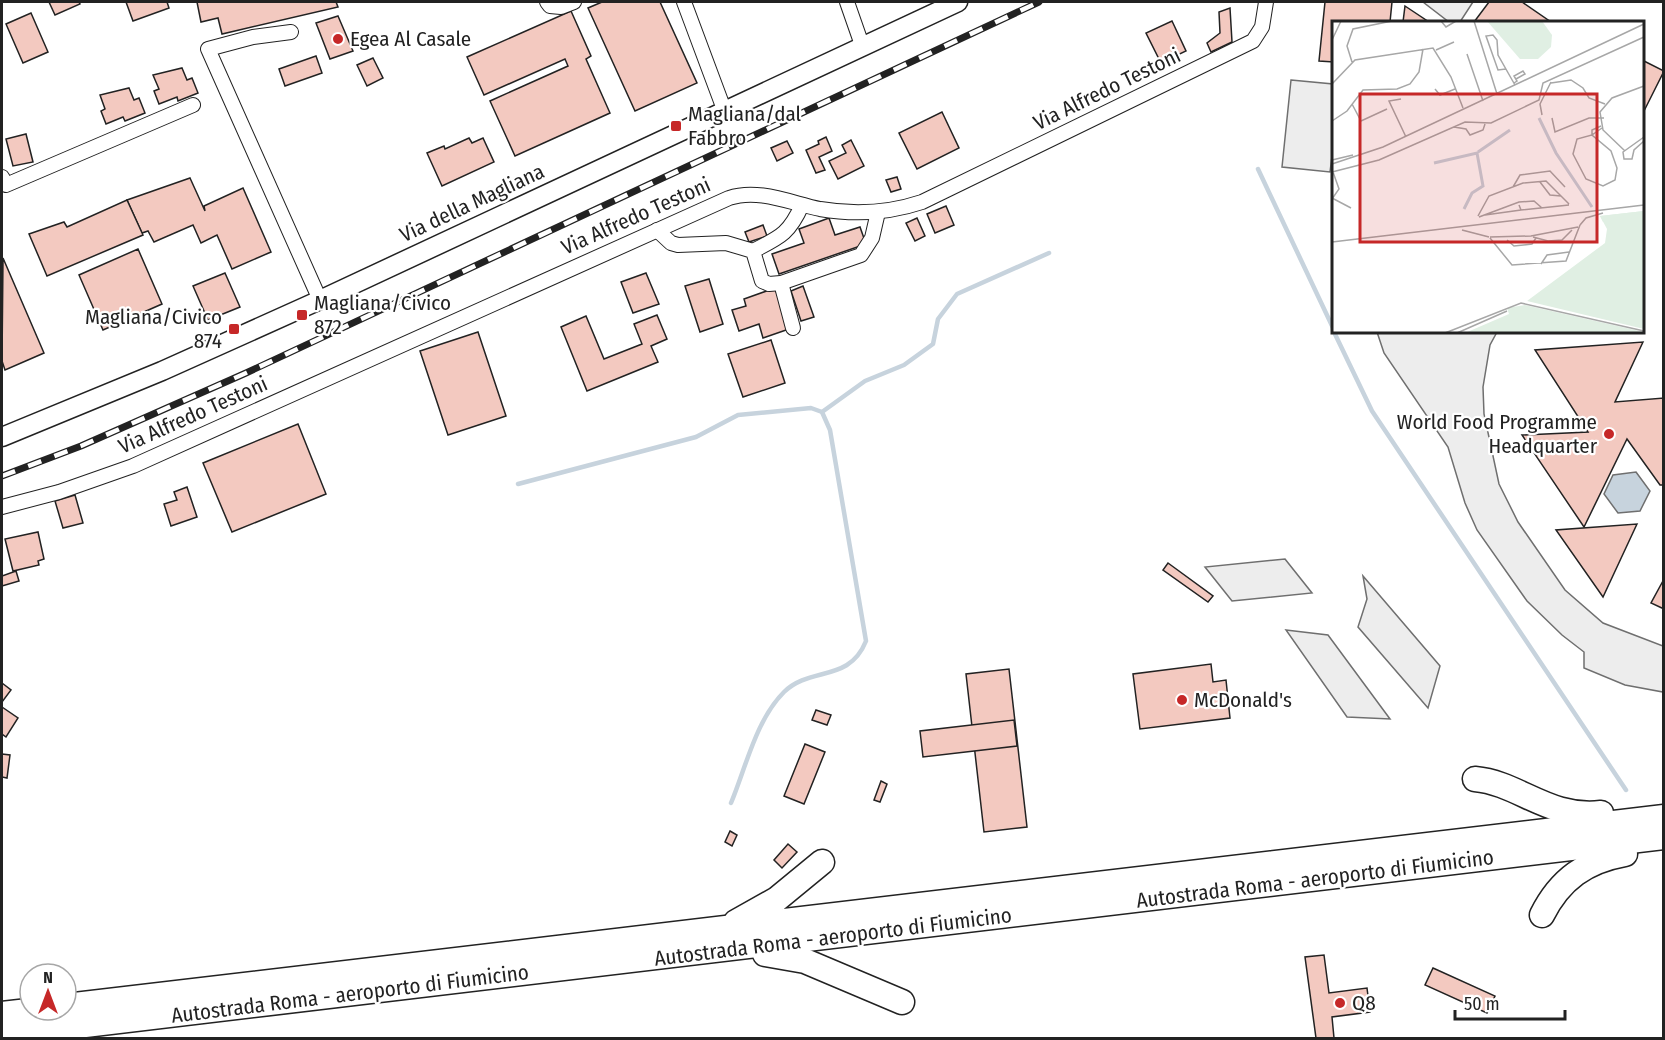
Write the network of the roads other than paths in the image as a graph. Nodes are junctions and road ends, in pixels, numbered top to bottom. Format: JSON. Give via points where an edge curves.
{"nodes":[{"id":1,"x":547,"y":2,"type":"edge"},
{"id":2,"x":574,"y":2,"type":"edge"},
{"id":3,"x":684,"y":2,"type":"edge"},
{"id":4,"x":847,"y":2,"type":"edge"},
{"id":5,"x":958,"y":2,"type":"edge"},
{"id":6,"x":1266,"y":2,"type":"edge"},
{"id":7,"x":291,"y":32,"type":"dead end"},
{"id":8,"x":862,"y":45,"type":"junction"},
{"id":9,"x":194,"y":105,"type":"dead end"},
{"id":10,"x":725,"y":112,"type":"junction"},
{"id":11,"x":2,"y":177,"type":"edge"},
{"id":12,"x":802,"y":205,"type":"junction"},
{"id":13,"x":878,"y":212,"type":"junction"},
{"id":14,"x":657,"y":230,"type":"junction"},
{"id":15,"x":753,"y":251,"type":"junction"},
{"id":16,"x":781,"y":283,"type":"junction"},
{"id":17,"x":320,"y":300,"type":"junction"},
{"id":18,"x":793,"y":328,"type":"dead end"},
{"id":19,"x":2,"y":437,"type":"edge"},
{"id":20,"x":2,"y":507,"type":"edge"},
{"id":21,"x":1475,"y":779,"type":"dead end"},
{"id":22,"x":1664,"y":816,"type":"edge"},
{"id":23,"x":1664,"y":837,"type":"edge"},
{"id":24,"x":1664,"y":847,"type":"edge"},
{"id":25,"x":822,"y":862,"type":"dead end"},
{"id":26,"x":1542,"y":915,"type":"dead end"},
{"id":27,"x":722,"y":929,"type":"junction"},
{"id":28,"x":709,"y":951,"type":"junction"},
{"id":29,"x":902,"y":1002,"type":"dead end"},
{"id":30,"x":78,"y":1005,"type":"edge"},
{"id":31,"x":18,"y":1012,"type":"edge"},
{"id":32,"x":2,"y":1014,"type":"edge"},
{"id":33,"x":2,"y":1035,"type":"edge"}],
"edges":[{"from":1,"to":2,"type":"street","via":[[561,7]]},
{"from":3,"to":10,"type":"street"},
{"from":4,"to":8,"type":"street"},
{"from":5,"to":8,"type":"main road","name":"Via della Magliana"},
{"from":6,"to":13,"type":"street","name":"Via Alfredo Testoni","via":[[1262,27],[1253,41],[922,202]]},
{"from":7,"to":17,"type":"street","via":[[208,49]]},
{"from":8,"to":10,"type":"main road","name":"Via della Magliana"},
{"from":9,"to":11,"type":"street","via":[[6,185]]},
{"from":10,"to":17,"type":"main road","name":"Via della Magliana"},
{"from":12,"to":13,"type":"street","name":"Via Alfredo Testoni"},
{"from":12,"to":14,"type":"street","name":"Via Alfredo Testoni","via":[[755,194],[736,195]]},
{"from":12,"to":15,"type":"street","via":[[785,234]]},
{"from":13,"to":16,"type":"street","via":[[872,238],[861,255]]},
{"from":14,"to":15,"type":"street","via":[[671,243],[726,243]]},
{"from":14,"to":20,"type":"street","name":"Via Alfredo Testoni","via":[[133,466]]},
{"from":15,"to":16,"type":"street","via":[[762,281]]},
{"from":16,"to":18,"type":"street"},
{"from":17,"to":19,"type":"main road","name":"Via della Magliana"},
{"from":21,"to":22,"type":"highway","via":[[1561,810]]},
{"from":22,"to":27,"type":"highway","name":"Autostrada Roma - aeroporto di Fiumicino"},
{"from":23,"to":28,"type":"highway","name":"Autostrada Roma - aeroporto di Fiumicino"},
{"from":24,"to":26,"type":"highway","via":[[1585,865],[1563,882]]},
{"from":25,"to":27,"type":"highway","via":[[777,899]]},
{"from":27,"to":30,"type":"highway","name":"Autostrada Roma - aeroporto di Fiumicino"},
{"from":28,"to":29,"type":"highway","via":[[793,957]]},
{"from":28,"to":33,"type":"highway","name":"Autostrada Roma - aeroporto di Fiumicino"},
{"from":31,"to":32,"type":"highway"}]}
